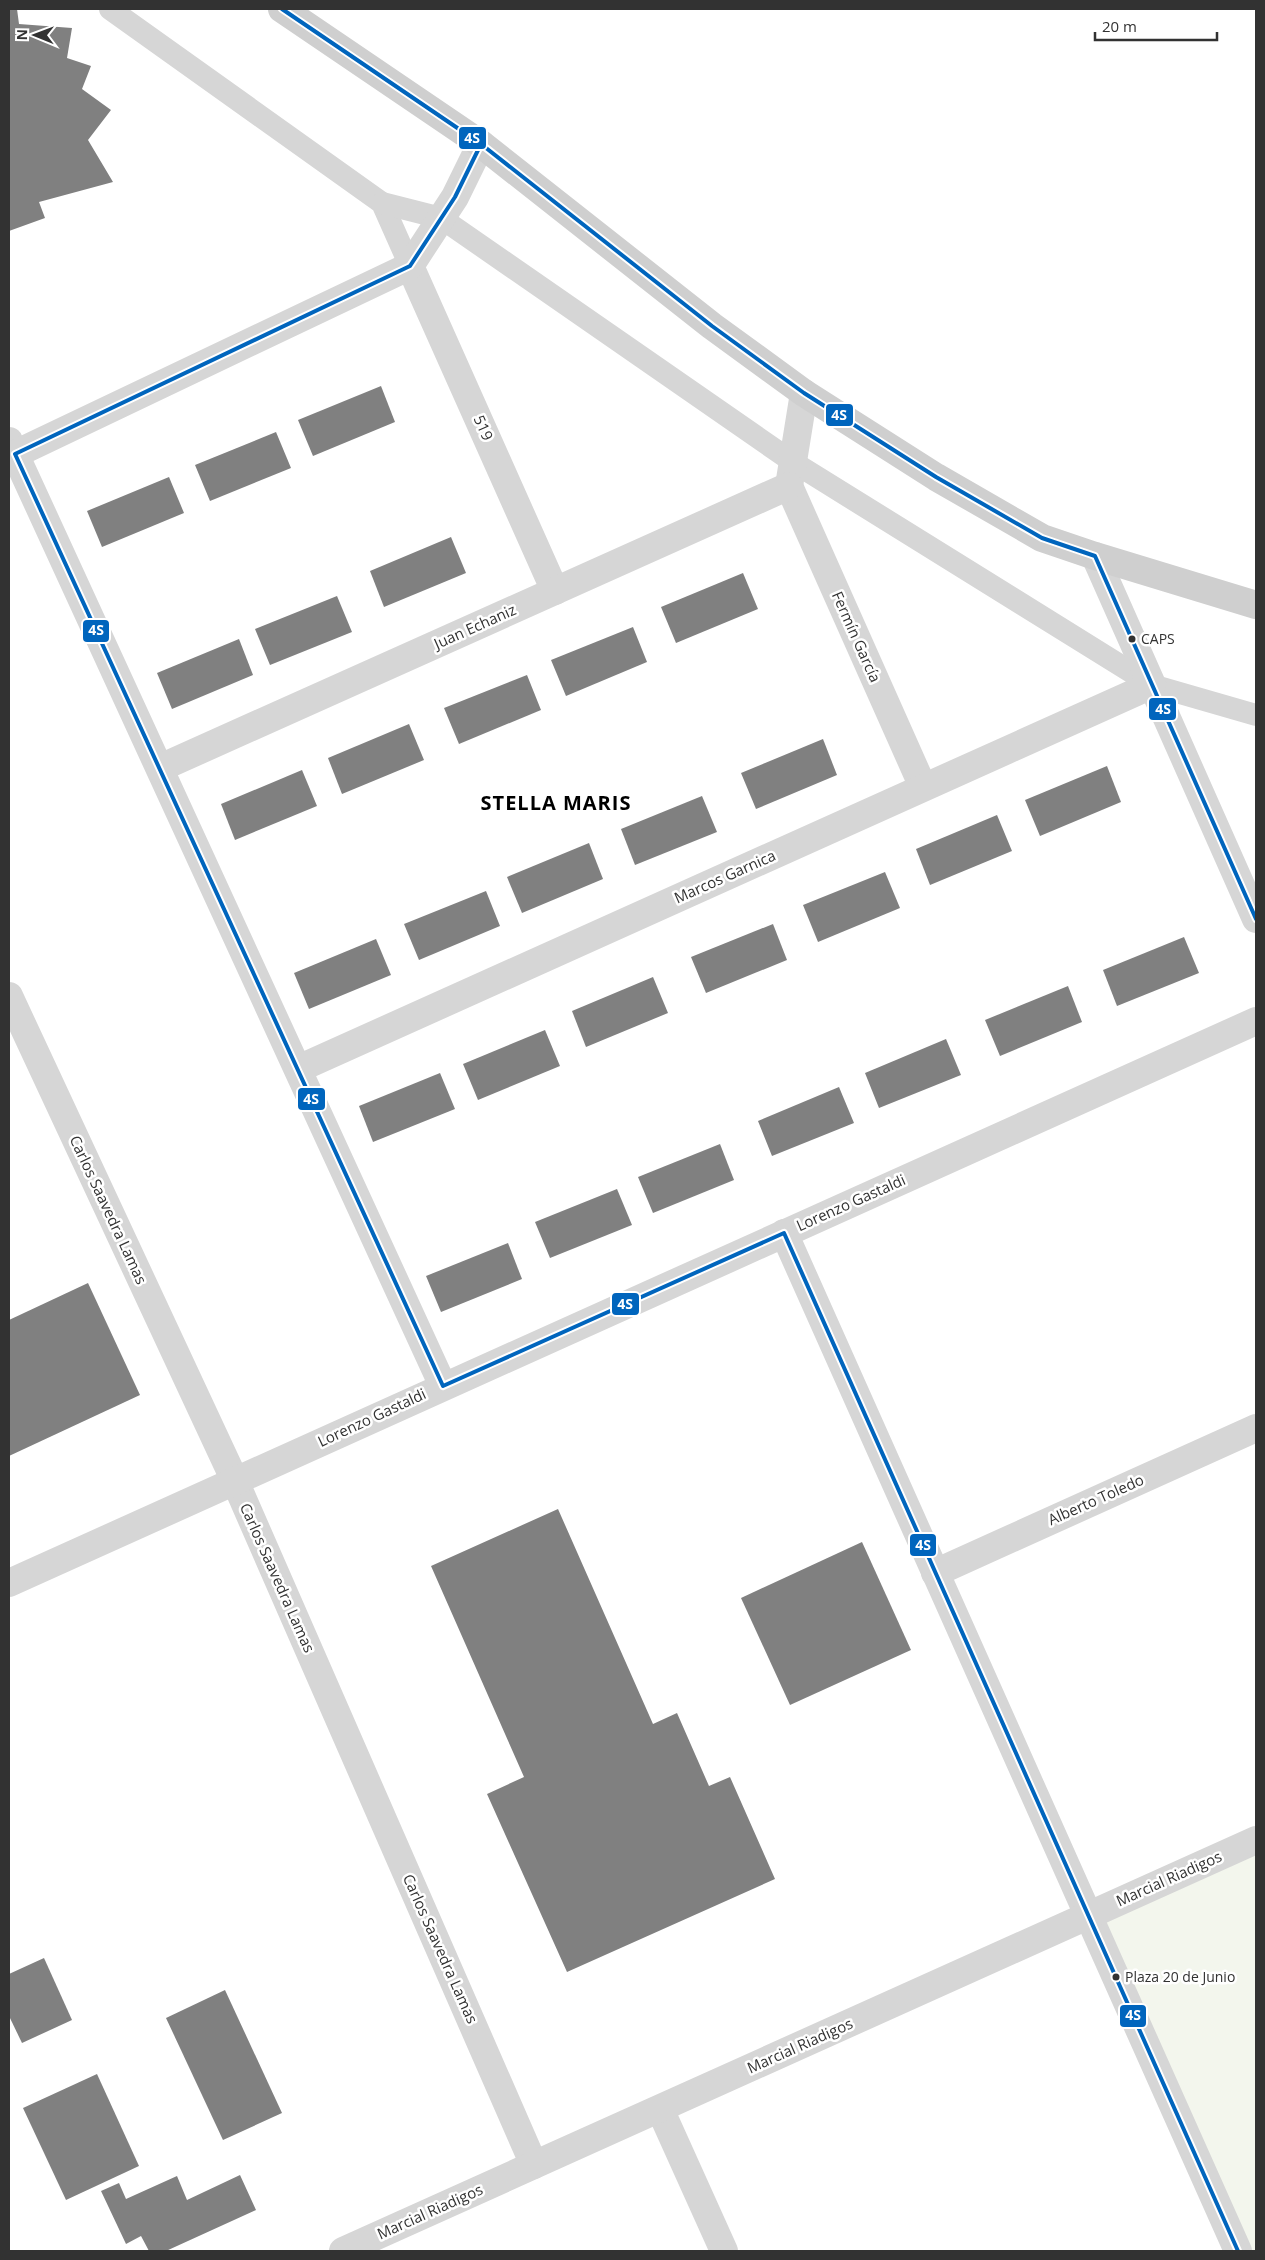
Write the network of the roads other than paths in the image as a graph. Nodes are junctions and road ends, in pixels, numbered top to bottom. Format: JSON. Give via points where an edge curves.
{"nodes":[{"id":1,"x":110,"y":9,"type":"edge"},
{"id":2,"x":282,"y":9,"type":"edge"},
{"id":3,"x":482,"y":144,"type":"junction"},
{"id":4,"x":382,"y":203,"type":"junction"},
{"id":5,"x":441,"y":218,"type":"junction"},
{"id":6,"x":410,"y":266,"type":"junction"},
{"id":7,"x":804,"y":393,"type":"junction"},
{"id":8,"x":11,"y":451,"type":"edge"},
{"id":9,"x":791,"y":474,"type":"junction"},
{"id":10,"x":1095,"y":556,"type":"junction"},
{"id":11,"x":555,"y":591,"type":"junction"},
{"id":12,"x":1256,"y":605,"type":"edge"},
{"id":13,"x":1152,"y":685,"type":"junction"},
{"id":14,"x":1256,"y":715,"type":"edge"},
{"id":15,"x":160,"y":768,"type":"junction"},
{"id":16,"x":923,"y":788,"type":"junction"},
{"id":17,"x":1256,"y":919,"type":"edge"},
{"id":18,"x":9,"y":996,"type":"edge"},
{"id":19,"x":1256,"y":1020,"type":"edge"},
{"id":20,"x":298,"y":1069,"type":"junction"},
{"id":21,"x":784,"y":1233,"type":"junction"},
{"id":22,"x":443,"y":1386,"type":"junction"},
{"id":23,"x":1256,"y":1428,"type":"edge"},
{"id":24,"x":235,"y":1481,"type":"junction"},
{"id":25,"x":935,"y":1573,"type":"junction"},
{"id":26,"x":9,"y":1583,"type":"edge"},
{"id":27,"x":1256,"y":1840,"type":"edge"},
{"id":28,"x":1088,"y":1916,"type":"junction"},
{"id":29,"x":660,"y":2109,"type":"junction"},
{"id":30,"x":534,"y":2165,"type":"junction"},
{"id":31,"x":343,"y":2251,"type":"edge"},
{"id":32,"x":724,"y":2251,"type":"edge"},
{"id":33,"x":1238,"y":2251,"type":"edge"}],
"edges":[{"from":1,"to":4,"type":"lane"},
{"from":2,"to":3,"type":"main road"},
{"from":3,"to":5,"type":"street"},
{"from":3,"to":7,"type":"main road","via":[[712,326]]},
{"from":4,"to":5,"type":"lane"},
{"from":4,"to":6,"type":"lane"},
{"from":5,"to":6,"type":"street"},
{"from":5,"to":9,"type":"lane"},
{"from":6,"to":8,"type":"street"},
{"from":6,"to":11,"type":"street","name":"519"},
{"from":7,"to":9,"type":"street"},
{"from":7,"to":10,"type":"main road","via":[[936,477],[1042,538]]},
{"from":8,"to":15,"type":"street"},
{"from":9,"to":11,"type":"street","name":"Juan Echaniz"},
{"from":9,"to":13,"type":"lane"},
{"from":9,"to":16,"type":"street","name":"Fermín García"},
{"from":10,"to":12,"type":"main road"},
{"from":10,"to":13,"type":"street"},
{"from":11,"to":15,"type":"street","name":"Juan Echaniz"},
{"from":13,"to":14,"type":"lane"},
{"from":13,"to":16,"type":"street","name":"Marcos Garnica"},
{"from":13,"to":17,"type":"street"},
{"from":15,"to":20,"type":"street"},
{"from":16,"to":20,"type":"street","name":"Marcos Garnica"},
{"from":18,"to":24,"type":"street","name":"Carlos Saavedra Lamas"},
{"from":19,"to":21,"type":"street","name":"Lorenzo Gastaldi"},
{"from":20,"to":22,"type":"street"},
{"from":21,"to":22,"type":"street","name":"Lorenzo Gastaldi"},
{"from":21,"to":25,"type":"street"},
{"from":22,"to":24,"type":"street","name":"Lorenzo Gastaldi"},
{"from":23,"to":25,"type":"street","name":"Alberto Toledo"},
{"from":24,"to":26,"type":"street","name":"Lorenzo Gastaldi"},
{"from":24,"to":30,"type":"street","name":"Carlos Saavedra Lamas"},
{"from":25,"to":28,"type":"street"},
{"from":27,"to":28,"type":"street","name":"Marcial Riadigos"},
{"from":28,"to":29,"type":"street","name":"Marcial Riadigos"},
{"from":28,"to":33,"type":"street"},
{"from":29,"to":30,"type":"street","name":"Marcial Riadigos"},
{"from":29,"to":32,"type":"street"},
{"from":30,"to":31,"type":"street","name":"Marcial Riadigos"}]}
